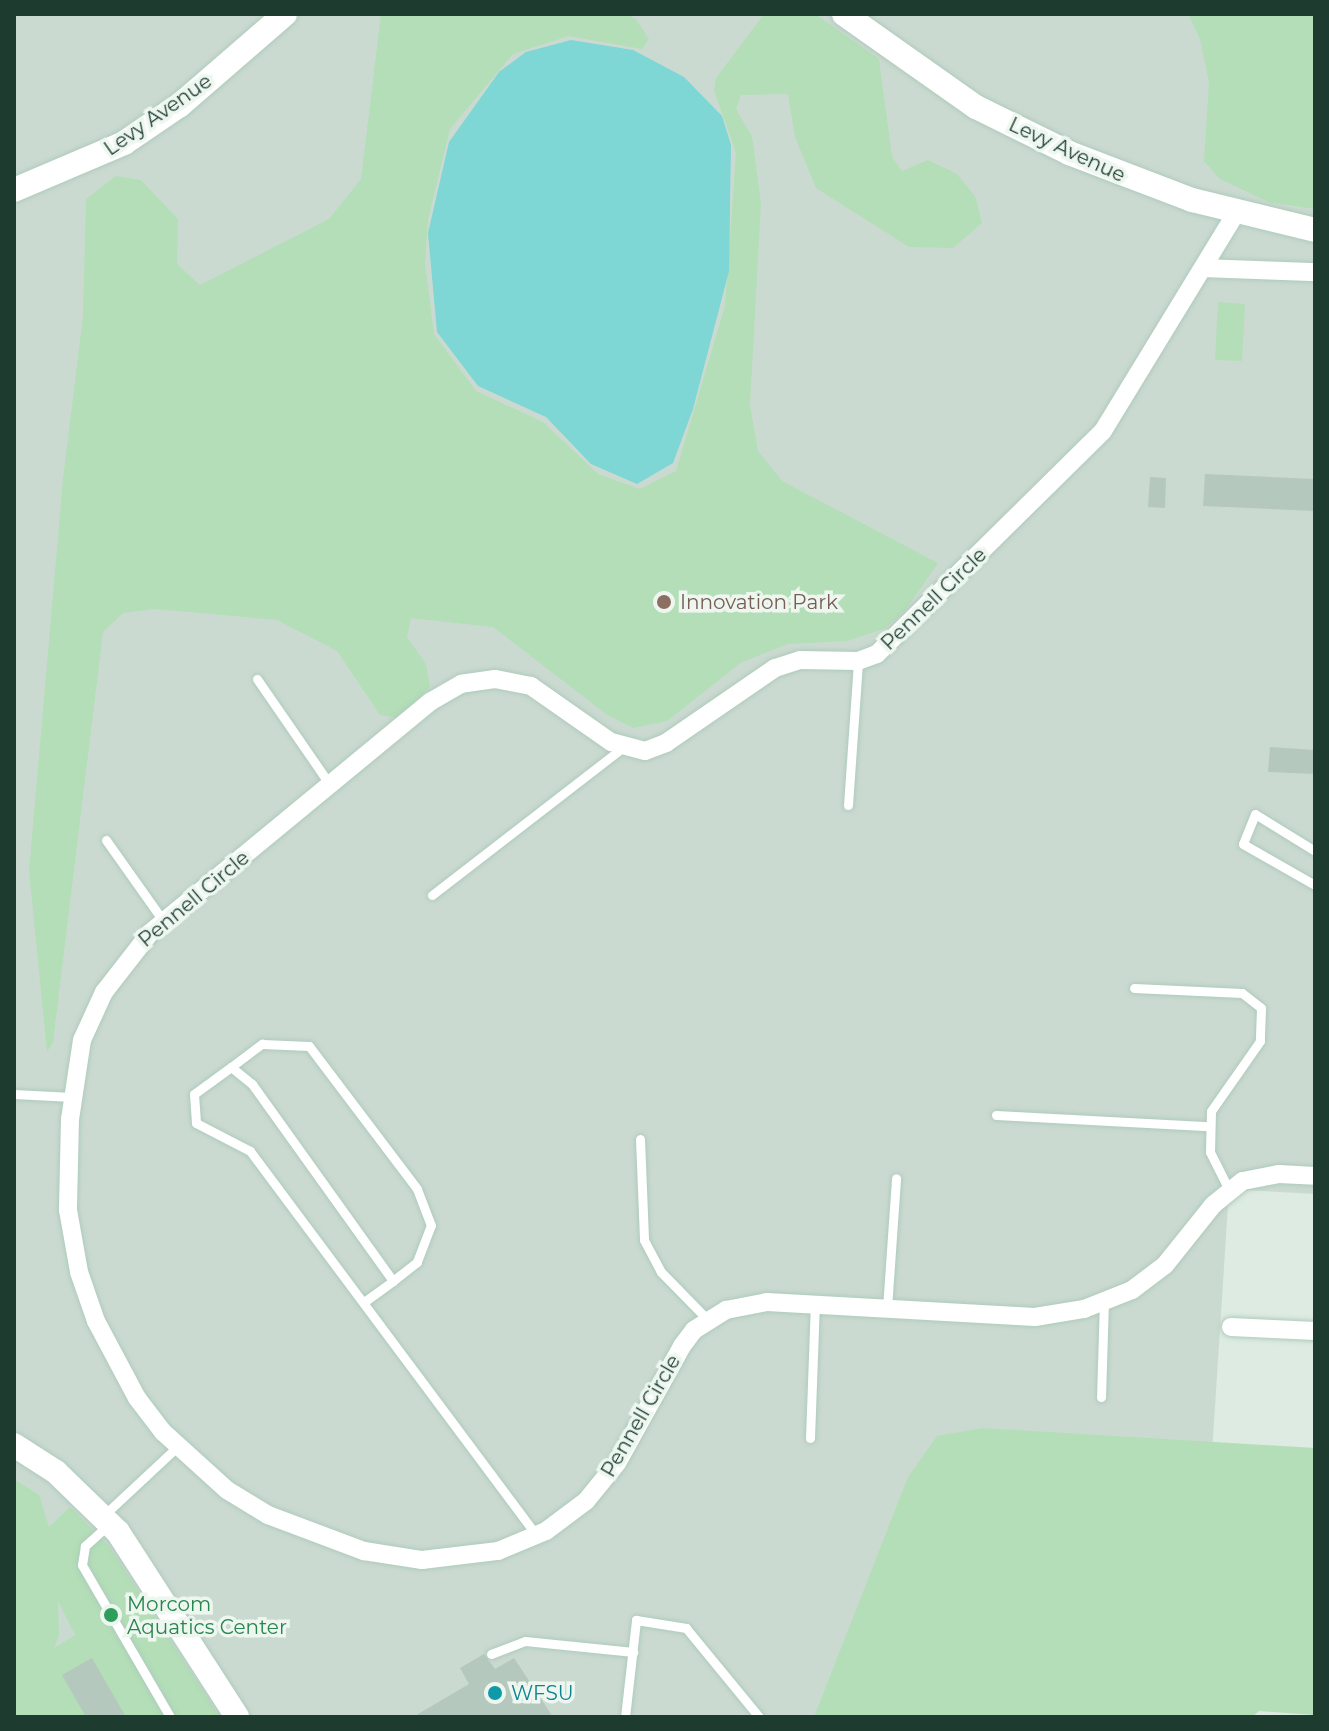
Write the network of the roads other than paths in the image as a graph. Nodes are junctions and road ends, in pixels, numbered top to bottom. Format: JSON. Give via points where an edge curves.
{"nodes":[{"id":1,"x":285,"y":14,"type":"edge"},
{"id":2,"x":844,"y":14,"type":"edge"},
{"id":3,"x":14,"y":190,"type":"edge"},
{"id":4,"x":1236,"y":213,"type":"junction"},
{"id":5,"x":1315,"y":230,"type":"edge"},
{"id":6,"x":1204,"y":268,"type":"junction"},
{"id":7,"x":1315,"y":272,"type":"edge"},
{"id":8,"x":858,"y":661,"type":"junction"},
{"id":9,"x":257,"y":679,"type":"dead end"},
{"id":10,"x":622,"y":748,"type":"junction"},
{"id":11,"x":330,"y":785,"type":"junction"},
{"id":12,"x":848,"y":805,"type":"dead end"},
{"id":13,"x":106,"y":840,"type":"dead end"},
{"id":14,"x":1315,"y":851,"type":"edge"},
{"id":15,"x":1315,"y":885,"type":"edge"},
{"id":16,"x":432,"y":895,"type":"dead end"},
{"id":17,"x":164,"y":922,"type":"junction"},
{"id":18,"x":1134,"y":988,"type":"dead end"},
{"id":19,"x":231,"y":1067,"type":"junction"},
{"id":20,"x":14,"y":1094,"type":"edge"},
{"id":21,"x":72,"y":1097,"type":"junction"},
{"id":22,"x":996,"y":1115,"type":"dead end"},
{"id":23,"x":1209,"y":1126,"type":"junction"},
{"id":24,"x":640,"y":1139,"type":"dead end"},
{"id":25,"x":1315,"y":1176,"type":"edge"},
{"id":26,"x":896,"y":1178,"type":"dead end"},
{"id":27,"x":1229,"y":1190,"type":"junction"},
{"id":28,"x":393,"y":1281,"type":"junction"},
{"id":29,"x":364,"y":1302,"type":"junction"},
{"id":30,"x":1104,"y":1302,"type":"junction"},
{"id":31,"x":815,"y":1304,"type":"junction"},
{"id":32,"x":887,"y":1308,"type":"junction"},
{"id":33,"x":708,"y":1320,"type":"junction"},
{"id":34,"x":1231,"y":1327,"type":"dead end"},
{"id":35,"x":1315,"y":1331,"type":"edge"},
{"id":36,"x":1101,"y":1397,"type":"dead end"},
{"id":37,"x":810,"y":1438,"type":"dead end"},
{"id":38,"x":14,"y":1445,"type":"edge"},
{"id":39,"x":178,"y":1446,"type":"junction"},
{"id":40,"x":107,"y":1520,"type":"junction"},
{"id":41,"x":536,"y":1535,"type":"junction"},
{"id":42,"x":633,"y":1652,"type":"junction"},
{"id":43,"x":491,"y":1654,"type":"dead end"},
{"id":44,"x":170,"y":1717,"type":"edge"},
{"id":45,"x":237,"y":1717,"type":"edge"},
{"id":46,"x":625,"y":1717,"type":"edge"},
{"id":47,"x":759,"y":1717,"type":"edge"}],
"edges":[{"from":1,"to":3,"type":"street","name":"Levy Avenue","via":[[180,105],[124,143]]},
{"from":2,"to":4,"type":"street","name":"Levy Avenue","via":[[922,73],[1025,133],[1107,171]]},
{"from":4,"to":5,"type":"street","name":"Levy Avenue"},
{"from":4,"to":6,"type":"street","name":"Pennell Circle"},
{"from":6,"to":7,"type":"street"},
{"from":6,"to":8,"type":"street","name":"Pennell Circle","via":[[1092,444],[885,648]]},
{"from":8,"to":10,"type":"street","name":"Pennell Circle","via":[[800,660],[775,668],[656,748]]},
{"from":8,"to":12,"type":"lane"},
{"from":9,"to":11,"type":"lane"},
{"from":10,"to":11,"type":"street","name":"Pennell Circle","via":[[531,686],[478,680],[430,702]]},
{"from":10,"to":16,"type":"lane"},
{"from":11,"to":17,"type":"street","name":"Pennell Circle"},
{"from":13,"to":17,"type":"lane"},
{"from":14,"to":15,"type":"lane","via":[[1255,814],[1243,844]]},
{"from":17,"to":21,"type":"street","name":"Pennell Circle","via":[[132,952],[104,992],[82,1040]]},
{"from":18,"to":23,"type":"lane","via":[[1242,993],[1261,1008],[1260,1041],[1214,1105]]},
{"from":19,"to":28,"type":"lane","via":[[252,1084]]},
{"from":19,"to":28,"type":"lane","via":[[262,1044],[309,1046],[417,1189],[431,1225],[417,1262]]},
{"from":19,"to":29,"type":"lane","via":[[194,1094],[196,1123],[250,1151]]},
{"from":20,"to":21,"type":"lane"},
{"from":21,"to":39,"type":"street","name":"Pennell Circle","via":[[68,1210],[89,1303],[137,1398]]},
{"from":22,"to":23,"type":"lane"},
{"from":23,"to":27,"type":"lane","via":[[1210,1152]]},
{"from":24,"to":33,"type":"lane","via":[[644,1240],[661,1272]]},
{"from":25,"to":27,"type":"street","name":"Pennell Circle","via":[[1260,1175]]},
{"from":26,"to":32,"type":"lane"},
{"from":27,"to":30,"type":"street","name":"Pennell Circle","via":[[1165,1265]]},
{"from":28,"to":29,"type":"lane"},
{"from":29,"to":41,"type":"lane"},
{"from":30,"to":32,"type":"street","name":"Pennell Circle","via":[[1035,1317]]},
{"from":30,"to":36,"type":"lane"},
{"from":31,"to":32,"type":"street","name":"Pennell Circle"},
{"from":31,"to":33,"type":"street","name":"Pennell Circle","via":[[744,1303]]},
{"from":31,"to":37,"type":"lane"},
{"from":33,"to":41,"type":"street","name":"Pennell Circle","via":[[682,1346],[603,1483],[566,1518]]},
{"from":34,"to":35,"type":"street"},
{"from":38,"to":40,"type":"street","via":[[56,1472]]},
{"from":39,"to":40,"type":"lane"},
{"from":39,"to":41,"type":"street","name":"Pennell Circle","via":[[247,1503],[364,1551],[446,1559],[498,1551]]},
{"from":40,"to":44,"type":"lane","via":[[85,1546],[82,1565]]},
{"from":40,"to":45,"type":"street","via":[[142,1565]]},
{"from":42,"to":43,"type":"lane","via":[[525,1641]]},
{"from":42,"to":46,"type":"lane"},
{"from":42,"to":47,"type":"lane","via":[[636,1620],[686,1628]]}]}
